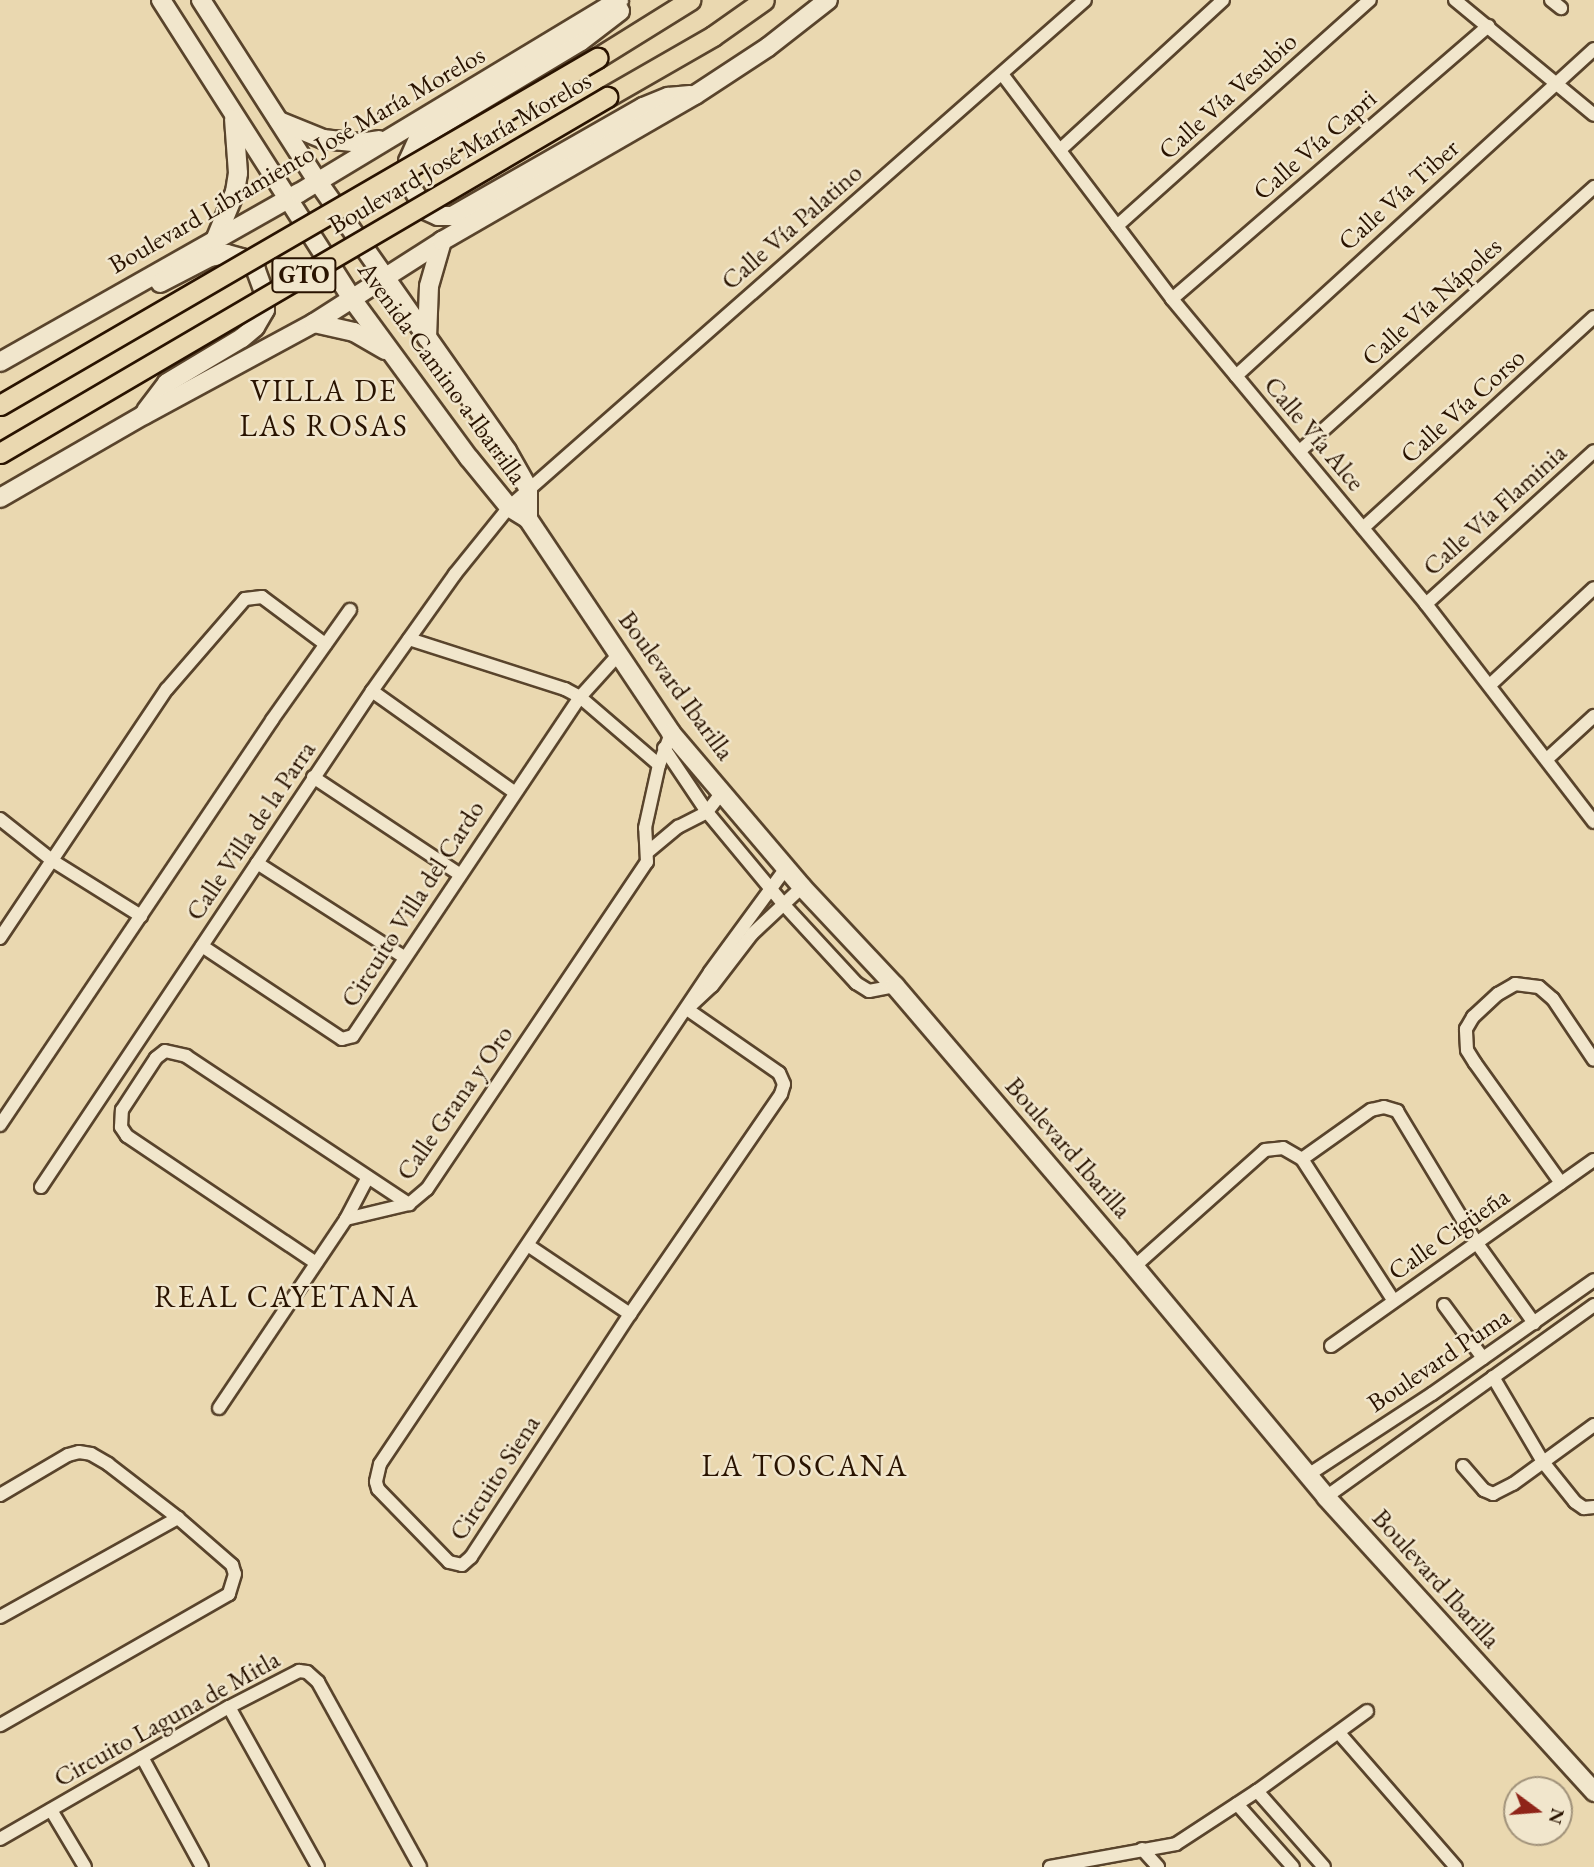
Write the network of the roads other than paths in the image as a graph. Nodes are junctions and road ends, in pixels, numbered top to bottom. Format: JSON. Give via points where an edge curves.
{"nodes":[{"id":1,"x":161,"y":0,"type":"edge"},
{"id":2,"x":201,"y":0,"type":"edge"},
{"id":3,"x":619,"y":0,"type":"edge"},
{"id":4,"x":629,"y":0,"type":"edge"},
{"id":5,"x":691,"y":0,"type":"edge"},
{"id":6,"x":764,"y":0,"type":"edge"},
{"id":7,"x":828,"y":0,"type":"edge"},
{"id":8,"x":1085,"y":0,"type":"edge"},
{"id":9,"x":1223,"y":0,"type":"edge"},
{"id":10,"x":1370,"y":0,"type":"edge"},
{"id":11,"x":1455,"y":0,"type":"edge"},
{"id":12,"x":1488,"y":26,"type":"junction"},
{"id":13,"x":1594,"y":49,"type":"edge"},
{"id":14,"x":1002,"y":74,"type":"junction"},
{"id":15,"x":1556,"y":83,"type":"junction"},
{"id":16,"x":695,"y":95,"type":"junction"},
{"id":17,"x":234,"y":112,"type":"junction"},
{"id":18,"x":1594,"y":116,"type":"edge"},
{"id":19,"x":279,"y":121,"type":"junction"},
{"id":20,"x":386,"y":140,"type":"junction"},
{"id":21,"x":1061,"y":149,"type":"junction"},
{"id":22,"x":318,"y":182,"type":"junction"},
{"id":23,"x":1594,"y":187,"type":"edge"},
{"id":24,"x":286,"y":200,"type":"junction"},
{"id":25,"x":1116,"y":226,"type":"junction"},
{"id":26,"x":216,"y":238,"type":"junction"},
{"id":27,"x":442,"y":242,"type":"junction"},
{"id":28,"x":386,"y":277,"type":"junction"},
{"id":29,"x":352,"y":299,"type":"junction"},
{"id":30,"x":1172,"y":299,"type":"junction"},
{"id":31,"x":105,"y":303,"type":"junction"},
{"id":32,"x":1594,"y":317,"type":"edge"},
{"id":33,"x":314,"y":323,"type":"junction"},
{"id":34,"x":427,"y":338,"type":"junction"},
{"id":35,"x":392,"y":355,"type":"junction"},
{"id":36,"x":0,"y":362,"type":"edge"},
{"id":37,"x":1236,"y":376,"type":"junction"},
{"id":38,"x":0,"y":405,"type":"edge"},
{"id":39,"x":144,"y":415,"type":"junction"},
{"id":40,"x":1301,"y":450,"type":"junction"},
{"id":41,"x":1594,"y":451,"type":"edge"},
{"id":42,"x":0,"y":453,"type":"edge"},
{"id":43,"x":528,"y":488,"type":"junction"},
{"id":44,"x":0,"y":498,"type":"edge"},
{"id":45,"x":509,"y":507,"type":"junction"},
{"id":46,"x":528,"y":519,"type":"junction"},
{"id":47,"x":1363,"y":528,"type":"junction"},
{"id":48,"x":1594,"y":588,"type":"edge"},
{"id":49,"x":1426,"y":604,"type":"junction"},
{"id":50,"x":350,"y":610,"type":"dead end"},
{"id":51,"x":409,"y":639,"type":"junction"},
{"id":52,"x":325,"y":644,"type":"junction"},
{"id":53,"x":619,"y":654,"type":"junction"},
{"id":54,"x":1490,"y":685,"type":"junction"},
{"id":55,"x":372,"y":691,"type":"junction"},
{"id":56,"x":580,"y":697,"type":"junction"},
{"id":57,"x":1594,"y":716,"type":"edge"},
{"id":58,"x":668,"y":740,"type":"junction"},
{"id":59,"x":1547,"y":759,"type":"junction"},
{"id":60,"x":659,"y":765,"type":"junction"},
{"id":61,"x":313,"y":777,"type":"junction"},
{"id":62,"x":514,"y":792,"type":"junction"},
{"id":63,"x":722,"y":793,"type":"junction"},
{"id":64,"x":707,"y":812,"type":"junction"},
{"id":65,"x":0,"y":819,"type":"edge"},
{"id":66,"x":1594,"y":821,"type":"edge"},
{"id":67,"x":649,"y":850,"type":"junction"},
{"id":68,"x":52,"y":861,"type":"junction"},
{"id":69,"x":257,"y":863,"type":"junction"},
{"id":70,"x":786,"y":868,"type":"junction"},
{"id":71,"x":458,"y":874,"type":"junction"},
{"id":72,"x":770,"y":887,"type":"junction"},
{"id":73,"x":802,"y":887,"type":"junction"},
{"id":74,"x":785,"y":906,"type":"junction"},
{"id":75,"x":141,"y":916,"type":"junction"},
{"id":76,"x":0,"y":938,"type":"edge"},
{"id":77,"x":202,"y":946,"type":"junction"},
{"id":78,"x":404,"y":957,"type":"junction"},
{"id":79,"x":895,"y":986,"type":"junction"},
{"id":80,"x":687,"y":1009,"type":"junction"},
{"id":81,"x":1594,"y":1060,"type":"edge"},
{"id":82,"x":0,"y":1125,"type":"edge"},
{"id":83,"x":1302,"y":1159,"type":"junction"},
{"id":84,"x":1594,"y":1160,"type":"edge"},
{"id":85,"x":368,"y":1177,"type":"junction"},
{"id":86,"x":1561,"y":1183,"type":"junction"},
{"id":87,"x":41,"y":1187,"type":"dead end"},
{"id":88,"x":409,"y":1204,"type":"junction"},
{"id":89,"x":346,"y":1219,"type":"junction"},
{"id":90,"x":1476,"y":1242,"type":"junction"},
{"id":91,"x":528,"y":1246,"type":"junction"},
{"id":92,"x":316,"y":1263,"type":"junction"},
{"id":93,"x":1135,"y":1266,"type":"junction"},
{"id":94,"x":1594,"y":1280,"type":"edge"},
{"id":95,"x":1394,"y":1301,"type":"junction"},
{"id":96,"x":1444,"y":1305,"type":"dead end"},
{"id":97,"x":1594,"y":1305,"type":"edge"},
{"id":98,"x":630,"y":1314,"type":"junction"},
{"id":99,"x":1534,"y":1323,"type":"junction"},
{"id":100,"x":1331,"y":1346,"type":"dead end"},
{"id":101,"x":1483,"y":1358,"type":"junction"},
{"id":102,"x":1493,"y":1377,"type":"junction"},
{"id":103,"x":219,"y":1408,"type":"dead end"},
{"id":104,"x":1594,"y":1425,"type":"edge"},
{"id":105,"x":1543,"y":1462,"type":"junction"},
{"id":106,"x":1463,"y":1466,"type":"dead end"},
{"id":107,"x":1308,"y":1475,"type":"junction"},
{"id":108,"x":0,"y":1495,"type":"edge"},
{"id":109,"x":1326,"y":1497,"type":"junction"},
{"id":110,"x":1592,"y":1508,"type":"edge"},
{"id":111,"x":178,"y":1518,"type":"junction"},
{"id":112,"x":0,"y":1617,"type":"edge"},
{"id":113,"x":229,"y":1707,"type":"junction"},
{"id":114,"x":1367,"y":1711,"type":"dead end"},
{"id":115,"x":0,"y":1725,"type":"edge"},
{"id":116,"x":1339,"y":1733,"type":"junction"},
{"id":117,"x":142,"y":1757,"type":"junction"},
{"id":118,"x":1257,"y":1791,"type":"junction"},
{"id":119,"x":1593,"y":1795,"type":"edge"},
{"id":120,"x":1237,"y":1804,"type":"junction"},
{"id":121,"x":51,"y":1810,"type":"junction"},
{"id":122,"x":0,"y":1839,"type":"edge"},
{"id":123,"x":1142,"y":1849,"type":"junction"},
{"id":124,"x":85,"y":1867,"type":"edge"},
{"id":125,"x":202,"y":1867,"type":"edge"},
{"id":126,"x":318,"y":1867,"type":"edge"},
{"id":127,"x":420,"y":1867,"type":"edge"},
{"id":128,"x":1050,"y":1867,"type":"edge"},
{"id":129,"x":1158,"y":1867,"type":"edge"},
{"id":130,"x":1293,"y":1867,"type":"edge"},
{"id":131,"x":1324,"y":1867,"type":"edge"},
{"id":132,"x":1456,"y":1867,"type":"edge"}],
"edges":[{"from":1,"to":17,"type":"street"},
{"from":2,"to":19,"type":"street"},
{"from":3,"to":20,"type":"street","name":"Boulevard Libramiento José María Morelos"},
{"from":4,"to":16,"type":"street","via":[[581,41],[418,139],[408,161],[416,201],[425,211],[452,216],[643,107],[668,97]]},
{"from":5,"to":38,"type":"main road","name":"Boulevard José María Morelos","number":"GTO","bridge":true},
{"from":6,"to":42,"type":"main road","name":"Boulevard José María Morelos","number":"GTO","bridge":true,"via":[[713,36]]},
{"from":7,"to":16,"type":"street"},
{"from":8,"to":14,"type":"street","name":"Calle Vía Palatino"},
{"from":9,"to":21,"type":"street"},
{"from":10,"to":25,"type":"street","name":"Calle Vía Vesubio"},
{"from":11,"to":12,"type":"street"},
{"from":12,"to":15,"type":"street"},
{"from":12,"to":30,"type":"street","name":"Calle Vía Capri"},
{"from":13,"to":15,"type":"street","name":"Calle Vía Tiber"},
{"from":14,"to":21,"type":"street","name":"Calle Vía Alce"},
{"from":14,"to":43,"type":"street","name":"Calle Vía Palatino"},
{"from":15,"to":18,"type":"street"},
{"from":15,"to":37,"type":"street","name":"Calle Vía Tiber"},
{"from":16,"to":27,"type":"street"},
{"from":17,"to":24,"type":"street"},
{"from":17,"to":26,"type":"street","via":[[238,173]]},
{"from":19,"to":20,"type":"street","via":[[323,139]]},
{"from":19,"to":22,"type":"street"},
{"from":20,"to":22,"type":"street","name":"Boulevard Libramiento José María Morelos"},
{"from":21,"to":25,"type":"street","name":"Calle Vía Alce"},
{"from":22,"to":24,"type":"street","name":"Boulevard Libramiento José María Morelos"},
{"from":22,"to":28,"type":"street","name":"Avenida Camino a Ibarrilla"},
{"from":23,"to":40,"type":"street","name":"Calle Vía Nápoles"},
{"from":24,"to":26,"type":"street","name":"Boulevard Libramiento José María Morelos"},
{"from":24,"to":29,"type":"street","name":"Avenida Camino a Ibarrilla"},
{"from":25,"to":30,"type":"street","name":"Calle Vía Alce"},
{"from":26,"to":31,"type":"street","name":"Boulevard Libramiento José María Morelos"},
{"from":27,"to":28,"type":"street"},
{"from":27,"to":34,"type":"street","via":[[429,286]]},
{"from":28,"to":29,"type":"street"},
{"from":28,"to":34,"type":"street","name":"Avenida Camino a Ibarrilla"},
{"from":29,"to":33,"type":"street"},
{"from":29,"to":35,"type":"street","name":"Avenida Camino a Ibarrilla"},
{"from":30,"to":37,"type":"street","name":"Calle Vía Alce"},
{"from":31,"to":36,"type":"street","name":"Boulevard Libramiento José María Morelos"},
{"from":31,"to":39,"type":"street","via":[[139,294],[210,257],[226,254],[241,258],[261,280],[265,310],[256,327],[167,383]]},
{"from":32,"to":47,"type":"street","name":"Calle Vía Corso"},
{"from":33,"to":35,"type":"street","via":[[354,332]]},
{"from":33,"to":39,"type":"street"},
{"from":34,"to":43,"type":"street","name":"Avenida Camino a Ibarrilla"},
{"from":35,"to":45,"type":"street","name":"Avenida Camino a Ibarrilla"},
{"from":37,"to":40,"type":"street","name":"Calle Vía Alce"},
{"from":39,"to":44,"type":"street"},
{"from":40,"to":47,"type":"street","name":"Calle Vía Alce"},
{"from":41,"to":49,"type":"street","name":"Calle Vía Flaminia"},
{"from":43,"to":45,"type":"street","name":"Calle Vía Palatino"},
{"from":43,"to":46,"type":"street"},
{"from":45,"to":46,"type":"street","name":"Boulevard Ibarilla"},
{"from":45,"to":51,"type":"street","name":"Calle Villa de la Parra"},
{"from":46,"to":53,"type":"street","name":"Boulevard Ibarilla"},
{"from":47,"to":49,"type":"street","name":"Calle Vía Alce"},
{"from":48,"to":54,"type":"street"},
{"from":49,"to":54,"type":"street","name":"Calle Vía Alce"},
{"from":50,"to":52,"type":"street"},
{"from":51,"to":55,"type":"street","name":"Calle Villa de la Parra"},
{"from":51,"to":56,"type":"street","via":[[534,677]]},
{"from":52,"to":68,"type":"street","via":[[262,597],[244,599],[167,689]]},
{"from":52,"to":75,"type":"street"},
{"from":53,"to":56,"type":"street","name":"Circuito Villa del Cardo"},
{"from":53,"to":58,"type":"street","name":"Boulevard Ibarilla"},
{"from":54,"to":59,"type":"street","name":"Calle Vía Alce"},
{"from":55,"to":61,"type":"street","name":"Calle Villa de la Parra"},
{"from":55,"to":62,"type":"street"},
{"from":56,"to":60,"type":"street"},
{"from":56,"to":62,"type":"street","name":"Circuito Villa del Cardo"},
{"from":57,"to":59,"type":"street"},
{"from":58,"to":60,"type":"street","name":"Calle Grana y Oro"},
{"from":58,"to":63,"type":"street","name":"Boulevard Ibarilla"},
{"from":58,"to":64,"type":"street"},
{"from":59,"to":66,"type":"street","name":"Calle Vía Alce"},
{"from":60,"to":67,"type":"street","name":"Calle Grana y Oro","via":[[645,828]]},
{"from":61,"to":69,"type":"street","name":"Calle Villa de la Parra"},
{"from":61,"to":71,"type":"street"},
{"from":62,"to":71,"type":"street","name":"Circuito Villa del Cardo"},
{"from":63,"to":64,"type":"street","name":"Calle Grana y Oro"},
{"from":63,"to":70,"type":"street","name":"Boulevard Ibarilla"},
{"from":64,"to":67,"type":"street","name":"Calle Grana y Oro"},
{"from":64,"to":72,"type":"street"},
{"from":65,"to":68,"type":"street"},
{"from":67,"to":88,"type":"street","name":"Calle Grana y Oro","via":[[648,862],[434,1178]]},
{"from":68,"to":75,"type":"street"},
{"from":68,"to":76,"type":"street"},
{"from":69,"to":77,"type":"street","name":"Calle Villa de la Parra"},
{"from":69,"to":78,"type":"street"},
{"from":70,"to":72,"type":"street","name":"Circuito Siena"},
{"from":70,"to":73,"type":"street","name":"Boulevard Ibarilla"},
{"from":71,"to":78,"type":"street","name":"Circuito Villa del Cardo"},
{"from":72,"to":74,"type":"street"},
{"from":72,"to":80,"type":"street","name":"Circuito Siena"},
{"from":73,"to":74,"type":"street","name":"Circuito Siena"},
{"from":73,"to":79,"type":"street","name":"Boulevard Ibarilla"},
{"from":74,"to":79,"type":"street","via":[[863,988],[878,991]]},
{"from":74,"to":80,"type":"street","name":"Circuito Siena","via":[[752,934]]},
{"from":75,"to":82,"type":"street"},
{"from":77,"to":78,"type":"street","name":"Circuito Villa del Cardo","via":[[342,1039],[353,1036]]},
{"from":77,"to":87,"type":"street","name":"Calle Villa de la Parra"},
{"from":79,"to":93,"type":"street","name":"Boulevard Ibarilla"},
{"from":80,"to":91,"type":"street","name":"Circuito Siena"},
{"from":80,"to":98,"type":"street","name":"Circuito Siena","via":[[779,1073],[784,1089]]},
{"from":81,"to":86,"type":"street","via":[[1553,999],[1539,987],[1526,984],[1515,984],[1498,994],[1473,1017],[1465,1040],[1475,1063]]},
{"from":83,"to":90,"type":"street","via":[[1371,1111],[1384,1107],[1397,1111]]},
{"from":83,"to":93,"type":"street","via":[[1283,1148],[1265,1150]]},
{"from":83,"to":95,"type":"street"},
{"from":84,"to":86,"type":"street","name":"Calle Cigüeña"},
{"from":85,"to":88,"type":"street"},
{"from":85,"to":89,"type":"street"},
{"from":85,"to":92,"type":"street","via":[[175,1052],[165,1051],[156,1058],[122,1110],[121,1127],[127,1136]]},
{"from":86,"to":90,"type":"street","name":"Calle Cigüeña"},
{"from":88,"to":89,"type":"street","name":"Calle Grana y Oro"},
{"from":89,"to":92,"type":"street"},
{"from":90,"to":95,"type":"street","name":"Calle Cigüeña"},
{"from":90,"to":99,"type":"street"},
{"from":91,"to":98,"type":"street"},
{"from":91,"to":98,"type":"street","name":"Circuito Siena","via":[[377,1473],[382,1495],[449,1562],[462,1564],[471,1557]]},
{"from":92,"to":103,"type":"street"},
{"from":93,"to":107,"type":"street","name":"Boulevard Ibarilla"},
{"from":94,"to":99,"type":"street","name":"Boulevard Puma"},
{"from":95,"to":100,"type":"street","name":"Calle Cigüeña"},
{"from":96,"to":101,"type":"street"},
{"from":97,"to":102,"type":"street","name":"Boulevard Puma"},
{"from":99,"to":101,"type":"street","name":"Boulevard Puma"},
{"from":101,"to":107,"type":"street","name":"Boulevard Puma"},
{"from":102,"to":105,"type":"street"},
{"from":102,"to":109,"type":"street","name":"Boulevard Puma"},
{"from":104,"to":105,"type":"street"},
{"from":105,"to":106,"type":"street","via":[[1493,1494],[1483,1490]]},
{"from":105,"to":110,"type":"street","via":[[1578,1506]]},
{"from":107,"to":109,"type":"street","name":"Boulevard Ibarilla"},
{"from":108,"to":111,"type":"street","via":[[79,1452],[108,1464]]},
{"from":109,"to":119,"type":"street","name":"Boulevard Ibarilla"},
{"from":111,"to":112,"type":"street"},
{"from":111,"to":115,"type":"street","via":[[232,1564],[235,1574],[229,1594]]},
{"from":113,"to":117,"type":"street","name":"Circuito Laguna de Mitla"},
{"from":113,"to":126,"type":"street"},
{"from":113,"to":127,"type":"street","name":"Circuito Laguna de Mitla","via":[[293,1671],[313,1675]]},
{"from":114,"to":116,"type":"street"},
{"from":116,"to":118,"type":"street"},
{"from":116,"to":132,"type":"street"},
{"from":117,"to":121,"type":"street","name":"Circuito Laguna de Mitla"},
{"from":117,"to":125,"type":"street"},
{"from":118,"to":120,"type":"street"},
{"from":118,"to":131,"type":"street"},
{"from":120,"to":123,"type":"street","via":[[1176,1844]]},
{"from":120,"to":130,"type":"street"},
{"from":121,"to":122,"type":"street","name":"Circuito Laguna de Mitla"},
{"from":121,"to":124,"type":"street"},
{"from":123,"to":128,"type":"street"},
{"from":123,"to":129,"type":"street"}]}
